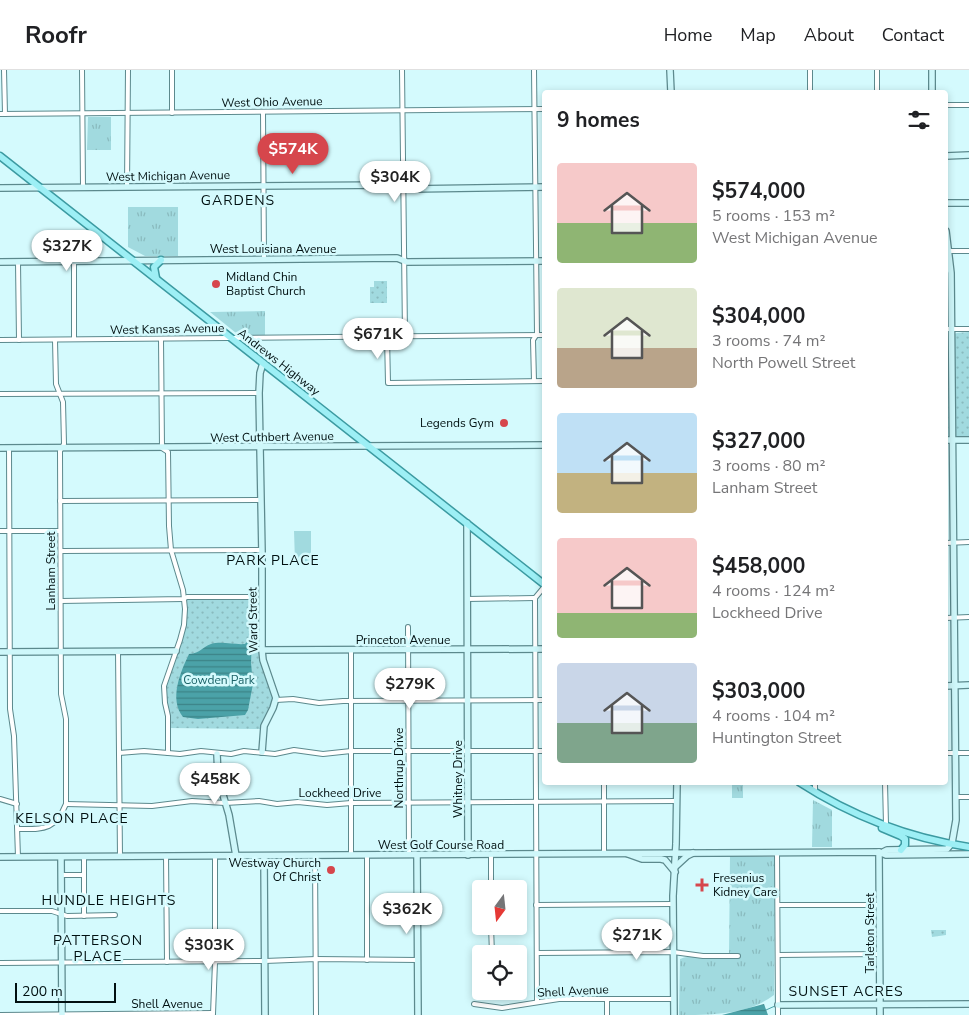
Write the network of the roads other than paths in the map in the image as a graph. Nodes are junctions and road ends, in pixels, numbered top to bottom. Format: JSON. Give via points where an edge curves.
{"nodes":[{"id":1,"x":4,"y":70,"type":"edge"},
{"id":2,"x":82,"y":70,"type":"edge"},
{"id":3,"x":128,"y":70,"type":"edge"},
{"id":4,"x":172,"y":70,"type":"edge"},
{"id":5,"x":402,"y":70,"type":"edge"},
{"id":6,"x":534,"y":70,"type":"edge"},
{"id":7,"x":670,"y":70,"type":"edge"},
{"id":8,"x":810,"y":70,"type":"edge"},
{"id":9,"x":877,"y":70,"type":"edge"},
{"id":10,"x":932,"y":70,"type":"edge"},
{"id":11,"x":671,"y":90,"type":"edge"},
{"id":12,"x":810,"y":90,"type":"edge"},
{"id":13,"x":877,"y":90,"type":"edge"},
{"id":14,"x":932,"y":90,"type":"edge"},
{"id":15,"x":948,"y":105,"type":"edge"},
{"id":16,"x":969,"y":105,"type":"edge"},
{"id":17,"x":534,"y":109,"type":"junction"},
{"id":18,"x":542,"y":109,"type":"edge"},
{"id":19,"x":403,"y":111,"type":"junction"},
{"id":20,"x":263,"y":112,"type":"junction"},
{"id":21,"x":127,"y":113,"type":"junction"},
{"id":22,"x":172,"y":113,"type":"junction"},
{"id":23,"x":2,"y":114,"type":"edge"},
{"id":24,"x":83,"y":114,"type":"junction"},
{"id":25,"x":969,"y":155,"type":"edge"},
{"id":26,"x":0,"y":156,"type":"edge"},
{"id":27,"x":948,"y":156,"type":"edge"},
{"id":28,"x":263,"y":186,"type":"junction"},
{"id":29,"x":83,"y":187,"type":"junction"},
{"id":30,"x":127,"y":187,"type":"junction"},
{"id":31,"x":404,"y":187,"type":"junction"},
{"id":32,"x":535,"y":187,"type":"junction"},
{"id":33,"x":542,"y":187,"type":"edge"},
{"id":34,"x":0,"y":188,"type":"edge"},
{"id":35,"x":40,"y":188,"type":"junction"},
{"id":36,"x":948,"y":203,"type":"edge"},
{"id":37,"x":969,"y":203,"type":"edge"},
{"id":38,"x":948,"y":251,"type":"edge"},
{"id":39,"x":969,"y":251,"type":"edge"},
{"id":40,"x":161,"y":260,"type":"junction"},
{"id":41,"x":264,"y":260,"type":"junction"},
{"id":42,"x":133,"y":261,"type":"junction"},
{"id":43,"x":404,"y":261,"type":"junction"},
{"id":44,"x":536,"y":261,"type":"junction"},
{"id":45,"x":542,"y":261,"type":"edge"},
{"id":46,"x":0,"y":262,"type":"edge"},
{"id":47,"x":18,"y":262,"type":"junction"},
{"id":48,"x":74,"y":262,"type":"junction"},
{"id":49,"x":156,"y":278,"type":"junction"},
{"id":50,"x":949,"y":329,"type":"edge"},
{"id":51,"x":969,"y":329,"type":"edge"},
{"id":52,"x":536,"y":335,"type":"junction"},
{"id":53,"x":542,"y":335,"type":"edge"},
{"id":54,"x":388,"y":336,"type":"junction"},
{"id":55,"x":405,"y":336,"type":"junction"},
{"id":56,"x":231,"y":338,"type":"junction"},
{"id":57,"x":161,"y":339,"type":"junction"},
{"id":58,"x":0,"y":340,"type":"edge"},
{"id":59,"x":19,"y":340,"type":"junction"},
{"id":60,"x":55,"y":340,"type":"junction"},
{"id":61,"x":74,"y":340,"type":"junction"},
{"id":62,"x":263,"y":364,"type":"junction"},
{"id":63,"x":534,"y":381,"type":"junction"},
{"id":64,"x":542,"y":381,"type":"edge"},
{"id":65,"x":949,"y":384,"type":"edge"},
{"id":66,"x":162,"y":393,"type":"junction"},
{"id":67,"x":259,"y":393,"type":"junction"},
{"id":68,"x":0,"y":394,"type":"edge"},
{"id":69,"x":59,"y":394,"type":"junction"},
{"id":70,"x":949,"y":440,"type":"edge"},
{"id":71,"x":969,"y":440,"type":"edge"},
{"id":72,"x":542,"y":445,"type":"edge"},
{"id":73,"x":368,"y":446,"type":"junction"},
{"id":74,"x":259,"y":447,"type":"junction"},
{"id":75,"x":0,"y":448,"type":"edge"},
{"id":76,"x":9,"y":448,"type":"junction"},
{"id":77,"x":62,"y":448,"type":"junction"},
{"id":78,"x":162,"y":448,"type":"junction"},
{"id":79,"x":168,"y":500,"type":"junction"},
{"id":80,"x":261,"y":500,"type":"junction"},
{"id":81,"x":60,"y":502,"type":"junction"},
{"id":82,"x":467,"y":523,"type":"junction"},
{"id":83,"x":0,"y":531,"type":"edge"},
{"id":84,"x":9,"y":531,"type":"junction"},
{"id":85,"x":60,"y":531,"type":"junction"},
{"id":86,"x":969,"y":542,"type":"edge"},
{"id":87,"x":950,"y":543,"type":"edge"},
{"id":88,"x":170,"y":550,"type":"junction"},
{"id":89,"x":262,"y":550,"type":"junction"},
{"id":90,"x":61,"y":551,"type":"junction"},
{"id":91,"x":542,"y":583,"type":"edge"},
{"id":92,"x":542,"y":589,"type":"edge"},
{"id":93,"x":254,"y":597,"type":"dead end"},
{"id":94,"x":467,"y":598,"type":"junction"},
{"id":95,"x":535,"y":598,"type":"junction"},
{"id":96,"x":183,"y":599,"type":"junction"},
{"id":97,"x":61,"y":601,"type":"junction"},
{"id":98,"x":969,"y":617,"type":"edge"},
{"id":99,"x":948,"y":618,"type":"edge"},
{"id":100,"x":954,"y":618,"type":"junction"},
{"id":101,"x":408,"y":627,"type":"dead end"},
{"id":102,"x":535,"y":649,"type":"junction"},
{"id":103,"x":542,"y":649,"type":"edge"},
{"id":104,"x":262,"y":650,"type":"junction"},
{"id":105,"x":351,"y":650,"type":"junction"},
{"id":106,"x":409,"y":650,"type":"junction"},
{"id":107,"x":467,"y":650,"type":"junction"},
{"id":108,"x":118,"y":651,"type":"junction"},
{"id":109,"x":176,"y":651,"type":"junction"},
{"id":110,"x":0,"y":652,"type":"edge"},
{"id":111,"x":10,"y":652,"type":"junction"},
{"id":112,"x":61,"y":652,"type":"junction"},
{"id":113,"x":948,"y":686,"type":"edge"},
{"id":114,"x":954,"y":686,"type":"junction"},
{"id":115,"x":969,"y":686,"type":"edge"},
{"id":116,"x":276,"y":700,"type":"junction"},
{"id":117,"x":409,"y":700,"type":"junction"},
{"id":118,"x":467,"y":700,"type":"junction"},
{"id":119,"x":535,"y":700,"type":"junction"},
{"id":120,"x":542,"y":700,"type":"edge"},
{"id":121,"x":351,"y":701,"type":"junction"},
{"id":122,"x":351,"y":751,"type":"junction"},
{"id":123,"x":409,"y":751,"type":"junction"},
{"id":124,"x":468,"y":751,"type":"junction"},
{"id":125,"x":535,"y":751,"type":"junction"},
{"id":126,"x":542,"y":751,"type":"edge"},
{"id":127,"x":262,"y":752,"type":"junction"},
{"id":128,"x":119,"y":753,"type":"junction"},
{"id":129,"x":168,"y":753,"type":"junction"},
{"id":130,"x":948,"y":753,"type":"edge"},
{"id":131,"x":955,"y":753,"type":"junction"},
{"id":132,"x":969,"y":753,"type":"edge"},
{"id":133,"x":217,"y":754,"type":"junction"},
{"id":134,"x":604,"y":785,"type":"edge"},
{"id":135,"x":677,"y":785,"type":"edge"},
{"id":136,"x":804,"y":785,"type":"edge"},
{"id":137,"x":815,"y":785,"type":"edge"},
{"id":138,"x":885,"y":785,"type":"edge"},
{"id":139,"x":815,"y":792,"type":"junction"},
{"id":140,"x":956,"y":797,"type":"junction"},
{"id":141,"x":969,"y":797,"type":"edge"},
{"id":142,"x":0,"y":799,"type":"edge"},
{"id":143,"x":677,"y":801,"type":"junction"},
{"id":144,"x":409,"y":802,"type":"junction"},
{"id":145,"x":468,"y":802,"type":"junction"},
{"id":146,"x":536,"y":802,"type":"junction"},
{"id":147,"x":604,"y":802,"type":"junction"},
{"id":148,"x":225,"y":803,"type":"junction"},
{"id":149,"x":351,"y":803,"type":"junction"},
{"id":150,"x":17,"y":804,"type":"junction"},
{"id":151,"x":66,"y":804,"type":"junction"},
{"id":152,"x":119,"y":804,"type":"junction"},
{"id":153,"x":866,"y":818,"type":"junction"},
{"id":154,"x":886,"y":826,"type":"junction"},
{"id":155,"x":18,"y":829,"type":"junction"},
{"id":156,"x":952,"y":844,"type":"junction"},
{"id":157,"x":969,"y":847,"type":"edge"},
{"id":158,"x":901,"y":850,"type":"junction"},
{"id":159,"x":676,"y":852,"type":"junction"},
{"id":160,"x":695,"y":852,"type":"junction"},
{"id":161,"x":777,"y":852,"type":"junction"},
{"id":162,"x":881,"y":852,"type":"junction"},
{"id":163,"x":604,"y":853,"type":"junction"},
{"id":164,"x":623,"y":853,"type":"junction"},
{"id":165,"x":491,"y":854,"type":"junction"},
{"id":166,"x":536,"y":854,"type":"junction"},
{"id":167,"x":969,"y":854,"type":"edge"},
{"id":168,"x":351,"y":855,"type":"junction"},
{"id":169,"x":367,"y":855,"type":"junction"},
{"id":170,"x":410,"y":855,"type":"junction"},
{"id":171,"x":417,"y":855,"type":"junction"},
{"id":172,"x":468,"y":855,"type":"junction"},
{"id":173,"x":120,"y":856,"type":"junction"},
{"id":174,"x":166,"y":856,"type":"junction"},
{"id":175,"x":215,"y":856,"type":"junction"},
{"id":176,"x":236,"y":856,"type":"junction"},
{"id":177,"x":264,"y":856,"type":"junction"},
{"id":178,"x":315,"y":856,"type":"junction"},
{"id":179,"x":0,"y":857,"type":"edge"},
{"id":180,"x":18,"y":857,"type":"junction"},
{"id":181,"x":61,"y":857,"type":"junction"},
{"id":182,"x":84,"y":857,"type":"junction"},
{"id":183,"x":675,"y":869,"type":"junction"},
{"id":184,"x":61,"y":875,"type":"junction"},
{"id":185,"x":84,"y":875,"type":"junction"},
{"id":186,"x":491,"y":880,"type":"edge"},
{"id":187,"x":673,"y":904,"type":"junction"},
{"id":188,"x":536,"y":905,"type":"junction"},
{"id":189,"x":880,"y":905,"type":"junction"},
{"id":190,"x":778,"y":906,"type":"junction"},
{"id":191,"x":0,"y":912,"type":"edge"},
{"id":192,"x":62,"y":914,"type":"junction"},
{"id":193,"x":116,"y":915,"type":"dead end"},
{"id":194,"x":84,"y":916,"type":"junction"},
{"id":195,"x":536,"y":952,"type":"junction"},
{"id":196,"x":673,"y":952,"type":"junction"},
{"id":197,"x":880,"y":954,"type":"junction"},
{"id":198,"x":778,"y":955,"type":"junction"},
{"id":199,"x":738,"y":956,"type":"dead end"},
{"id":200,"x":316,"y":959,"type":"junction"},
{"id":201,"x":367,"y":960,"type":"junction"},
{"id":202,"x":418,"y":960,"type":"junction"},
{"id":203,"x":62,"y":962,"type":"junction"},
{"id":204,"x":166,"y":962,"type":"junction"},
{"id":205,"x":215,"y":962,"type":"junction"},
{"id":206,"x":265,"y":962,"type":"junction"},
{"id":207,"x":0,"y":963,"type":"edge"},
{"id":208,"x":607,"y":999,"type":"junction"},
{"id":209,"x":674,"y":999,"type":"junction"},
{"id":210,"x":537,"y":1002,"type":"junction"},
{"id":211,"x":474,"y":1004,"type":"dead end"},
{"id":212,"x":778,"y":1004,"type":"junction"},
{"id":213,"x":880,"y":1004,"type":"junction"},
{"id":214,"x":969,"y":1004,"type":"edge"},
{"id":215,"x":0,"y":1014,"type":"edge"},
{"id":216,"x":213,"y":1014,"type":"edge"},
{"id":217,"x":62,"y":1015,"type":"edge"},
{"id":218,"x":265,"y":1015,"type":"edge"},
{"id":219,"x":316,"y":1015,"type":"edge"},
{"id":220,"x":418,"y":1015,"type":"edge"},
{"id":221,"x":607,"y":1015,"type":"edge"},
{"id":222,"x":674,"y":1015,"type":"edge"},
{"id":223,"x":778,"y":1015,"type":"edge"},
{"id":224,"x":880,"y":1015,"type":"edge"}],
"edges":[{"from":1,"to":23,"type":"street"},
{"from":2,"to":24,"type":"street"},
{"from":3,"to":21,"type":"street"},
{"from":4,"to":22,"type":"street"},
{"from":5,"to":19,"type":"street"},
{"from":6,"to":17,"type":"street"},
{"from":7,"to":11,"type":"street"},
{"from":8,"to":12,"type":"street"},
{"from":9,"to":13,"type":"street"},
{"from":10,"to":14,"type":"street"},
{"from":15,"to":16,"type":"street"},
{"from":17,"to":18,"type":"street","name":"West Ohio Avenue"},
{"from":17,"to":19,"type":"street","name":"West Ohio Avenue"},
{"from":17,"to":32,"type":"street"},
{"from":19,"to":20,"type":"street","name":"West Ohio Avenue"},
{"from":19,"to":31,"type":"street"},
{"from":20,"to":22,"type":"street","name":"West Ohio Avenue"},
{"from":20,"to":28,"type":"street"},
{"from":21,"to":22,"type":"street","name":"West Ohio Avenue"},
{"from":21,"to":24,"type":"street","name":"West Ohio Avenue"},
{"from":21,"to":30,"type":"street"},
{"from":23,"to":24,"type":"street","name":"West Ohio Avenue"},
{"from":24,"to":29,"type":"street"},
{"from":25,"to":27,"type":"street"},
{"from":26,"to":35,"type":"main road","name":"Andrews Highway"},
{"from":28,"to":30,"type":"street","name":"West Michigan Avenue"},
{"from":28,"to":31,"type":"street","name":"West Michigan Avenue"},
{"from":28,"to":41,"type":"street"},
{"from":29,"to":30,"type":"street","name":"West Michigan Avenue"},
{"from":29,"to":35,"type":"street","name":"West Michigan Avenue"},
{"from":31,"to":32,"type":"street","name":"West Michigan Avenue"},
{"from":31,"to":43,"type":"street"},
{"from":32,"to":33,"type":"street","name":"West Michigan Avenue"},
{"from":32,"to":44,"type":"street"},
{"from":34,"to":35,"type":"street","name":"West Michigan Avenue"},
{"from":35,"to":42,"type":"main road","name":"Andrews Highway"},
{"from":36,"to":37,"type":"street"},
{"from":38,"to":39,"type":"street"},
{"from":38,"to":50,"type":"street"},
{"from":40,"to":41,"type":"street","name":"West Louisiana Avenue"},
{"from":40,"to":42,"type":"street","name":"West Louisiana Avenue"},
{"from":40,"to":49,"type":"main road","via":[[154,267]]},
{"from":41,"to":43,"type":"street","name":"West Louisiana Avenue","via":[[397,258]]},
{"from":42,"to":48,"type":"street","name":"West Louisiana Avenue"},
{"from":42,"to":49,"type":"main road","name":"Andrews Highway"},
{"from":43,"to":44,"type":"street","name":"West Louisiana Avenue"},
{"from":43,"to":55,"type":"street"},
{"from":44,"to":45,"type":"street","name":"West Louisiana Avenue"},
{"from":44,"to":52,"type":"street"},
{"from":46,"to":47,"type":"street","name":"West Louisiana Avenue"},
{"from":47,"to":48,"type":"street","name":"West Louisiana Avenue"},
{"from":47,"to":59,"type":"street"},
{"from":48,"to":61,"type":"street"},
{"from":49,"to":56,"type":"main road","name":"Andrews Highway"},
{"from":50,"to":51,"type":"street"},
{"from":50,"to":65,"type":"street"},
{"from":52,"to":53,"type":"street","name":"West Kansas Avenue"},
{"from":52,"to":55,"type":"street","name":"West Kansas Avenue"},
{"from":52,"to":63,"type":"street","via":[[533,340]]},
{"from":54,"to":55,"type":"street","name":"West Kansas Avenue"},
{"from":54,"to":56,"type":"street","name":"West Kansas Avenue"},
{"from":54,"to":63,"type":"street","via":[[388,383]]},
{"from":56,"to":57,"type":"street","name":"West Kansas Avenue"},
{"from":56,"to":62,"type":"main road","name":"Andrews Highway"},
{"from":57,"to":61,"type":"street","name":"West Kansas Avenue"},
{"from":57,"to":66,"type":"street"},
{"from":58,"to":59,"type":"street","name":"West Kansas Avenue"},
{"from":59,"to":60,"type":"street","name":"West Kansas Avenue"},
{"from":60,"to":61,"type":"street","name":"West Kansas Avenue"},
{"from":60,"to":69,"type":"street","name":"Lanham Street"},
{"from":62,"to":67,"type":"street","name":"Ward Street"},
{"from":62,"to":73,"type":"main road","name":"Andrews Highway"},
{"from":63,"to":64,"type":"street"},
{"from":65,"to":70,"type":"street"},
{"from":66,"to":67,"type":"street"},
{"from":66,"to":69,"type":"street"},
{"from":66,"to":78,"type":"street"},
{"from":67,"to":74,"type":"street","name":"Ward Street"},
{"from":68,"to":69,"type":"street"},
{"from":69,"to":77,"type":"street","name":"Lanham Street","via":[[63,402]]},
{"from":70,"to":71,"type":"street"},
{"from":70,"to":87,"type":"street"},
{"from":72,"to":73,"type":"street","name":"West Cuthbert Avenue"},
{"from":73,"to":74,"type":"street","name":"West Cuthbert Avenue"},
{"from":73,"to":82,"type":"main road","name":"Andrews Highway"},
{"from":74,"to":78,"type":"street","name":"West Cuthbert Avenue"},
{"from":74,"to":80,"type":"street","name":"Ward Street"},
{"from":75,"to":76,"type":"street","name":"West Cuthbert Avenue"},
{"from":76,"to":77,"type":"street","name":"West Cuthbert Avenue"},
{"from":76,"to":84,"type":"street"},
{"from":77,"to":78,"type":"street","name":"West Cuthbert Avenue"},
{"from":77,"to":81,"type":"street","name":"Lanham Street"},
{"from":78,"to":79,"type":"street","via":[[168,452]]},
{"from":79,"to":80,"type":"street"},
{"from":79,"to":81,"type":"street"},
{"from":79,"to":88,"type":"street"},
{"from":80,"to":89,"type":"street","name":"Ward Street"},
{"from":81,"to":85,"type":"street","name":"Lanham Street"},
{"from":82,"to":91,"type":"main road","name":"Andrews Highway"},
{"from":82,"to":94,"type":"street","name":"Whitney Drive"},
{"from":83,"to":84,"type":"street"},
{"from":84,"to":85,"type":"street"},
{"from":84,"to":111,"type":"street"},
{"from":85,"to":90,"type":"street","name":"Lanham Street"},
{"from":86,"to":87,"type":"street"},
{"from":87,"to":100,"type":"street"},
{"from":88,"to":89,"type":"street"},
{"from":88,"to":90,"type":"street"},
{"from":88,"to":96,"type":"street"},
{"from":89,"to":104,"type":"street","name":"Ward Street"},
{"from":90,"to":97,"type":"street","name":"Lanham Street"},
{"from":92,"to":95,"type":"street"},
{"from":93,"to":96,"type":"street"},
{"from":94,"to":95,"type":"street"},
{"from":94,"to":107,"type":"street","name":"Whitney Drive"},
{"from":95,"to":102,"type":"street"},
{"from":96,"to":97,"type":"street"},
{"from":96,"to":109,"type":"street","via":[[184,625]]},
{"from":97,"to":112,"type":"street","name":"Lanham Street"},
{"from":98,"to":100,"type":"street"},
{"from":99,"to":100,"type":"street"},
{"from":100,"to":114,"type":"street"},
{"from":101,"to":106,"type":"street","name":"Northrup Drive"},
{"from":102,"to":103,"type":"street","name":"Princeton Avenue"},
{"from":102,"to":107,"type":"street","name":"Princeton Avenue"},
{"from":102,"to":119,"type":"street"},
{"from":104,"to":105,"type":"street","name":"Princeton Avenue"},
{"from":104,"to":116,"type":"street","name":"Ward Street"},
{"from":105,"to":106,"type":"street","name":"Princeton Avenue"},
{"from":105,"to":121,"type":"street"},
{"from":106,"to":107,"type":"street","name":"Princeton Avenue"},
{"from":106,"to":117,"type":"street","name":"Northrup Drive"},
{"from":107,"to":118,"type":"street","name":"Whitney Drive"},
{"from":108,"to":109,"type":"street"},
{"from":108,"to":112,"type":"street"},
{"from":108,"to":128,"type":"street"},
{"from":109,"to":129,"type":"street","via":[[164,686]]},
{"from":110,"to":111,"type":"street"},
{"from":111,"to":112,"type":"street"},
{"from":111,"to":150,"type":"street","via":[[10,711]]},
{"from":112,"to":151,"type":"street","name":"Lanham Street","via":[[61,694],[66,719]]},
{"from":113,"to":114,"type":"street"},
{"from":114,"to":115,"type":"street"},
{"from":114,"to":131,"type":"street"},
{"from":116,"to":121,"type":"street"},
{"from":116,"to":127,"type":"street","via":[[264,726]]},
{"from":117,"to":118,"type":"street"},
{"from":117,"to":121,"type":"street"},
{"from":117,"to":123,"type":"street","name":"Northrup Drive"},
{"from":118,"to":119,"type":"street"},
{"from":118,"to":124,"type":"street","name":"Whitney Drive"},
{"from":119,"to":120,"type":"street"},
{"from":119,"to":125,"type":"street"},
{"from":121,"to":122,"type":"street"},
{"from":122,"to":123,"type":"street"},
{"from":122,"to":127,"type":"street","via":[[323,754],[294,750],[275,754]]},
{"from":122,"to":149,"type":"street"},
{"from":123,"to":124,"type":"street"},
{"from":123,"to":144,"type":"street","name":"Northrup Drive"},
{"from":124,"to":125,"type":"street"},
{"from":124,"to":145,"type":"street","name":"Whitney Drive"},
{"from":125,"to":126,"type":"street"},
{"from":125,"to":146,"type":"street"},
{"from":127,"to":133,"type":"street"},
{"from":128,"to":129,"type":"street"},
{"from":128,"to":152,"type":"street"},
{"from":129,"to":133,"type":"street","via":[[201,751]]},
{"from":130,"to":131,"type":"street"},
{"from":131,"to":132,"type":"street"},
{"from":131,"to":140,"type":"street"},
{"from":133,"to":148,"type":"street","via":[[218,778]]},
{"from":134,"to":147,"type":"street"},
{"from":135,"to":143,"type":"street"},
{"from":136,"to":139,"type":"main road"},
{"from":137,"to":139,"type":"street"},
{"from":138,"to":154,"type":"street"},
{"from":139,"to":153,"type":"main road"},
{"from":140,"to":141,"type":"street"},
{"from":140,"to":156,"type":"street"},
{"from":142,"to":150,"type":"street"},
{"from":143,"to":147,"type":"street","name":"Lockheed Drive"},
{"from":143,"to":159,"type":"street"},
{"from":144,"to":145,"type":"street","name":"Lockheed Drive"},
{"from":144,"to":149,"type":"street","name":"Lockheed Drive"},
{"from":144,"to":170,"type":"street","name":"Northrup Drive"},
{"from":145,"to":146,"type":"street","name":"Lockheed Drive"},
{"from":145,"to":172,"type":"street","name":"Whitney Drive"},
{"from":146,"to":147,"type":"street","name":"Lockheed Drive"},
{"from":146,"to":166,"type":"street"},
{"from":147,"to":163,"type":"street"},
{"from":148,"to":149,"type":"street","name":"Lockheed Drive"},
{"from":148,"to":152,"type":"street","name":"Lockheed Drive","via":[[192,800],[152,806]]},
{"from":148,"to":176,"type":"street"},
{"from":149,"to":168,"type":"street"},
{"from":150,"to":155,"type":"street"},
{"from":151,"to":152,"type":"street","name":"Lockheed Drive"},
{"from":151,"to":155,"type":"street","via":[[61,817],[48,828]]},
{"from":152,"to":173,"type":"street"},
{"from":153,"to":154,"type":"main road"},
{"from":153,"to":158,"type":"main road","via":[[905,839],[906,844]]},
{"from":154,"to":156,"type":"main road"},
{"from":155,"to":180,"type":"street"},
{"from":156,"to":157,"type":"main road"},
{"from":156,"to":158,"type":"street","name":"West Golf Course Road","via":[[944,850]]},
{"from":158,"to":162,"type":"street","name":"West Golf Course Road"},
{"from":159,"to":160,"type":"street","name":"West Golf Course Road"},
{"from":159,"to":164,"type":"street","name":"West Golf Course Road"},
{"from":159,"to":183,"type":"street"},
{"from":160,"to":161,"type":"street","name":"West Golf Course Road"},
{"from":160,"to":183,"type":"street"},
{"from":161,"to":162,"type":"street","name":"West Golf Course Road"},
{"from":161,"to":190,"type":"street"},
{"from":162,"to":167,"type":"street","name":"West Golf Course Road","via":[[886,855]]},
{"from":162,"to":189,"type":"street","name":"Tarleton Street"},
{"from":163,"to":164,"type":"street","name":"West Golf Course Road"},
{"from":163,"to":166,"type":"street","name":"West Golf Course Road"},
{"from":164,"to":183,"type":"street","via":[[642,859],[665,860]]},
{"from":165,"to":166,"type":"street","name":"West Golf Course Road"},
{"from":165,"to":172,"type":"street","name":"West Golf Course Road"},
{"from":165,"to":186,"type":"street"},
{"from":166,"to":188,"type":"street"},
{"from":168,"to":169,"type":"street","name":"West Golf Course Road"},
{"from":168,"to":178,"type":"street","name":"West Golf Course Road"},
{"from":169,"to":170,"type":"street","name":"West Golf Course Road"},
{"from":169,"to":201,"type":"street"},
{"from":170,"to":171,"type":"street","name":"West Golf Course Road"},
{"from":171,"to":172,"type":"street","name":"West Golf Course Road"},
{"from":171,"to":202,"type":"street"},
{"from":173,"to":174,"type":"street","name":"West Golf Course Road"},
{"from":173,"to":182,"type":"street","name":"West Golf Course Road"},
{"from":174,"to":175,"type":"street","name":"West Golf Course Road"},
{"from":174,"to":204,"type":"street"},
{"from":175,"to":176,"type":"street","name":"West Golf Course Road"},
{"from":175,"to":205,"type":"street"},
{"from":176,"to":177,"type":"street","name":"West Golf Course Road"},
{"from":177,"to":178,"type":"street","name":"West Golf Course Road"},
{"from":177,"to":206,"type":"street"},
{"from":178,"to":200,"type":"street"},
{"from":179,"to":180,"type":"street","name":"West Golf Course Road"},
{"from":180,"to":181,"type":"street","name":"West Golf Course Road"},
{"from":181,"to":182,"type":"street","name":"West Golf Course Road"},
{"from":181,"to":184,"type":"street"},
{"from":182,"to":185,"type":"street"},
{"from":183,"to":187,"type":"street"},
{"from":184,"to":185,"type":"street"},
{"from":184,"to":192,"type":"street"},
{"from":185,"to":194,"type":"street"},
{"from":187,"to":188,"type":"street"},
{"from":187,"to":196,"type":"street"},
{"from":188,"to":195,"type":"street"},
{"from":189,"to":190,"type":"street"},
{"from":189,"to":197,"type":"street","name":"Tarleton Street"},
{"from":190,"to":198,"type":"street"},
{"from":191,"to":192,"type":"street","via":[[52,911]]},
{"from":192,"to":194,"type":"street"},
{"from":192,"to":203,"type":"street"},
{"from":193,"to":194,"type":"street"},
{"from":195,"to":196,"type":"street"},
{"from":195,"to":210,"type":"street"},
{"from":196,"to":199,"type":"street"},
{"from":196,"to":209,"type":"street"},
{"from":197,"to":198,"type":"street"},
{"from":197,"to":213,"type":"street","name":"Tarleton Street"},
{"from":198,"to":212,"type":"street"},
{"from":200,"to":201,"type":"street"},
{"from":200,"to":206,"type":"street"},
{"from":200,"to":219,"type":"street"},
{"from":201,"to":202,"type":"street"},
{"from":202,"to":220,"type":"street"},
{"from":203,"to":204,"type":"street"},
{"from":203,"to":207,"type":"street"},
{"from":203,"to":217,"type":"street"},
{"from":204,"to":205,"type":"street"},
{"from":205,"to":206,"type":"street"},
{"from":205,"to":216,"type":"street"},
{"from":206,"to":218,"type":"street"},
{"from":208,"to":209,"type":"street","name":"Shell Avenue"},
{"from":208,"to":210,"type":"street","name":"Shell Avenue"},
{"from":208,"to":221,"type":"street"},
{"from":209,"to":222,"type":"street"},
{"from":210,"to":211,"type":"street","name":"Shell Avenue","via":[[502,1008]]},
{"from":212,"to":213,"type":"street"},
{"from":212,"to":223,"type":"street"},
{"from":213,"to":214,"type":"street"},
{"from":213,"to":224,"type":"street","name":"Tarleton Street"},
{"from":215,"to":217,"type":"street","name":"Shell Avenue"},
{"from":216,"to":217,"type":"street","name":"Shell Avenue"}]}
